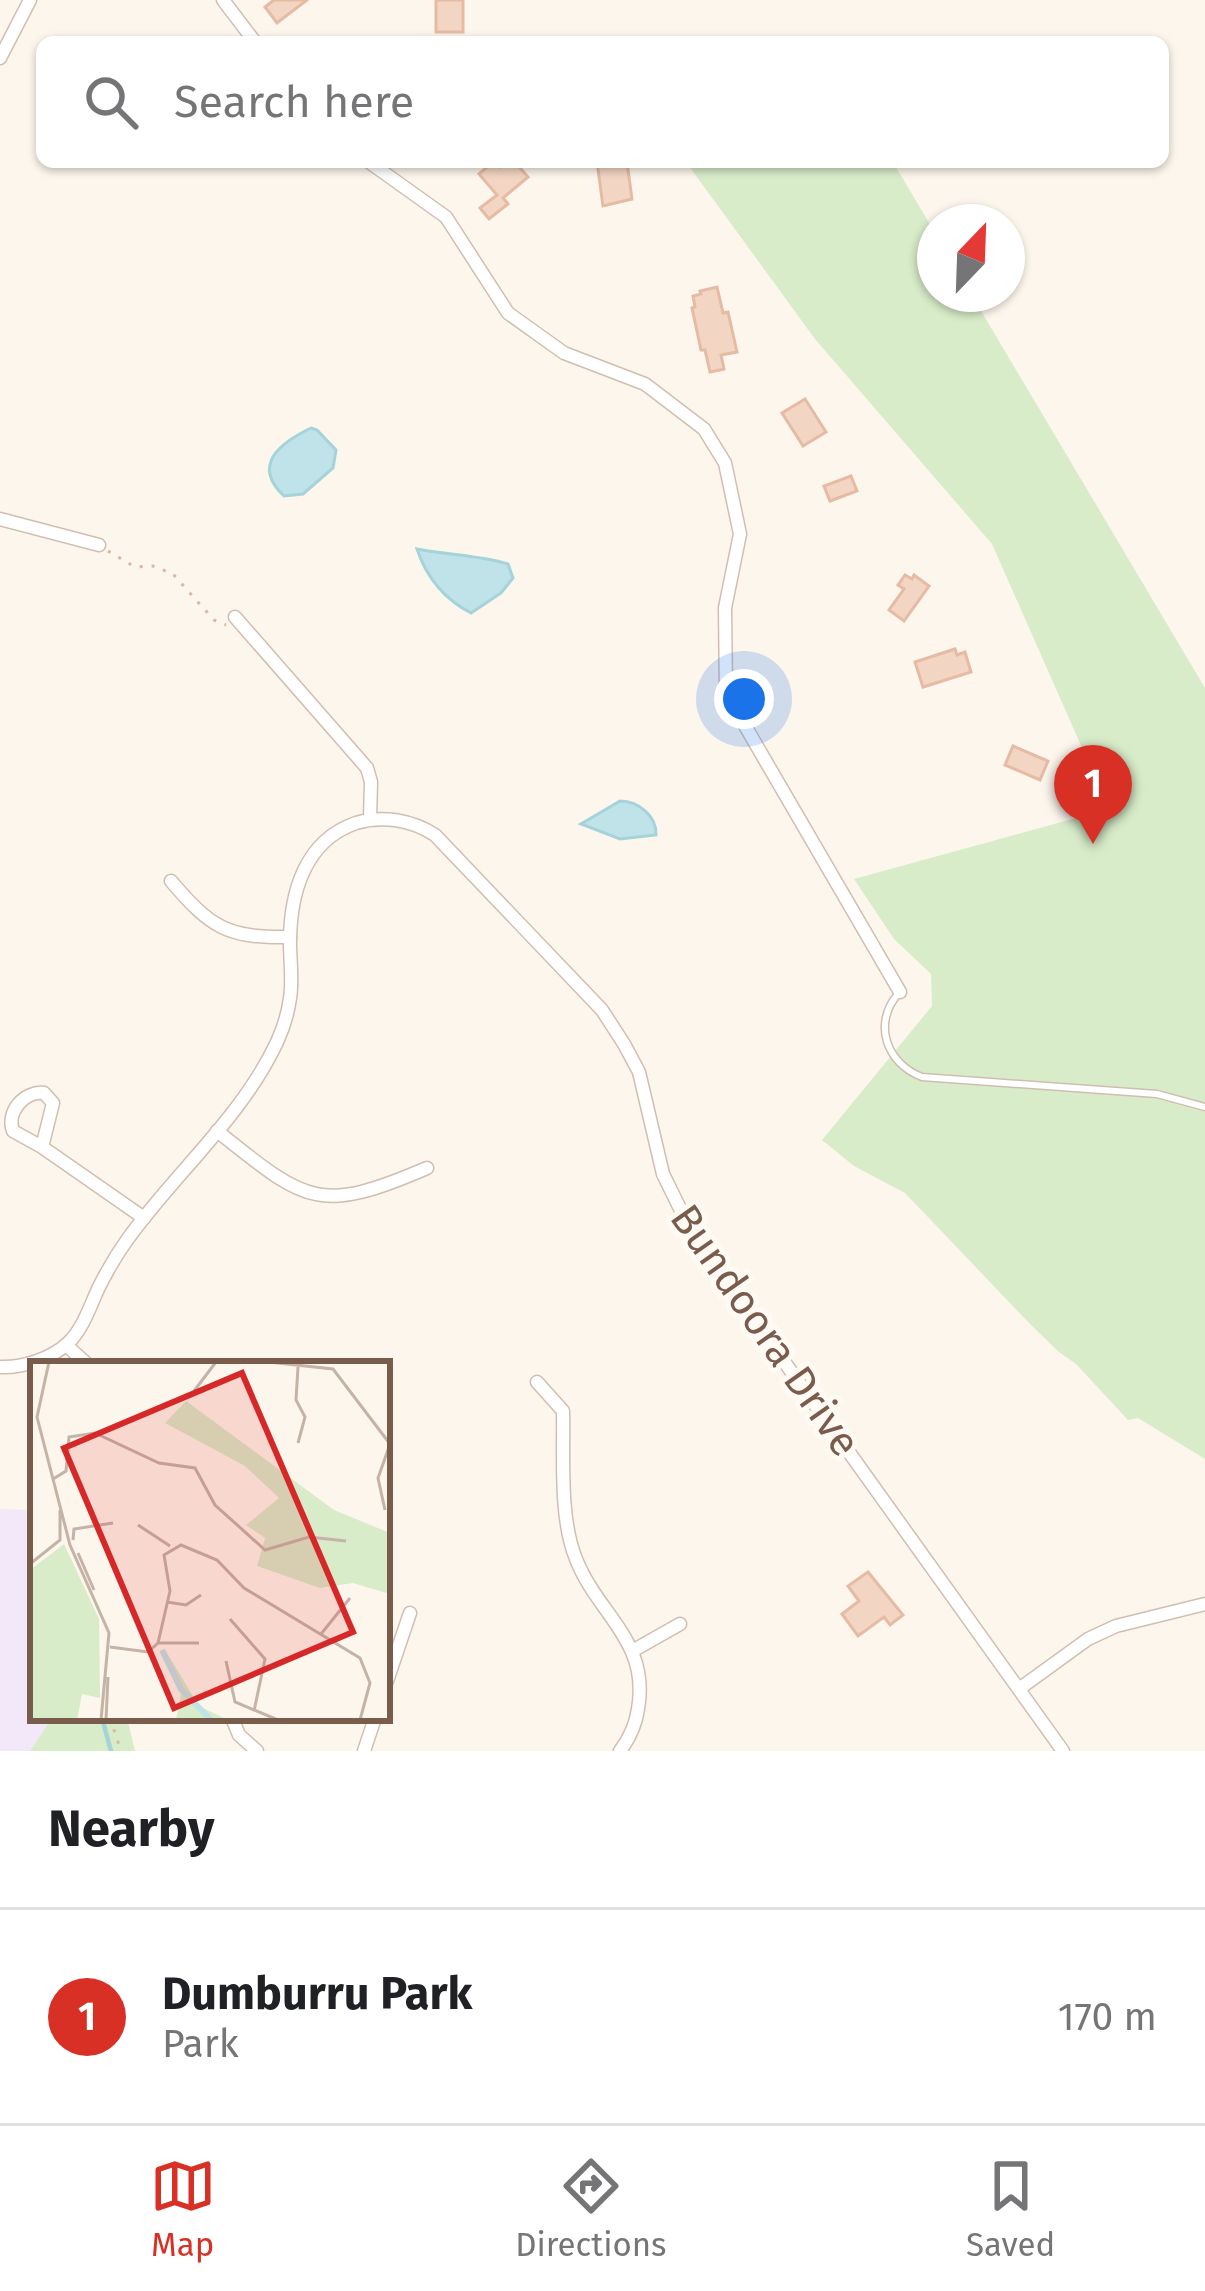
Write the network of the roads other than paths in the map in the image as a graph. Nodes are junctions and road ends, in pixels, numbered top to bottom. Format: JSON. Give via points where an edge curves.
{"nodes":[{"id":1,"x":30,"y":0,"type":"edge"},
{"id":2,"x":223,"y":0,"type":"edge"},
{"id":3,"x":250,"y":36,"type":"edge"},
{"id":4,"x":0,"y":58,"type":"edge"},
{"id":5,"x":378,"y":168,"type":"edge"},
{"id":6,"x":0,"y":520,"type":"edge"},
{"id":7,"x":99,"y":545,"type":"road end"},
{"id":8,"x":237,"y":620,"type":"road end"},
{"id":9,"x":370,"y":819,"type":"junction"},
{"id":10,"x":170,"y":881,"type":"dead end"},
{"id":11,"x":290,"y":937,"type":"junction"},
{"id":12,"x":900,"y":992,"type":"joint"},
{"id":13,"x":1205,"y":1107,"type":"edge"},
{"id":14,"x":217,"y":1131,"type":"junction"},
{"id":15,"x":42,"y":1147,"type":"junction"},
{"id":16,"x":428,"y":1168,"type":"dead end"},
{"id":17,"x":144,"y":1218,"type":"junction"},
{"id":18,"x":66,"y":1345,"type":"junction"},
{"id":19,"x":36,"y":1361,"type":"edge"},
{"id":20,"x":84,"y":1361,"type":"edge"},
{"id":21,"x":30,"y":1363,"type":"edge"},
{"id":22,"x":0,"y":1367,"type":"edge"},
{"id":23,"x":537,"y":1382,"type":"dead end"},
{"id":24,"x":1205,"y":1604,"type":"edge"},
{"id":25,"x":410,"y":1612,"type":"dead end"},
{"id":26,"x":680,"y":1624,"type":"dead end"},
{"id":27,"x":634,"y":1650,"type":"junction"},
{"id":28,"x":390,"y":1673,"type":"edge"},
{"id":29,"x":1019,"y":1689,"type":"junction"},
{"id":30,"x":233,"y":1721,"type":"edge"},
{"id":31,"x":374,"y":1721,"type":"edge"},
{"id":32,"x":257,"y":1751,"type":"edge"},
{"id":33,"x":364,"y":1751,"type":"edge"},
{"id":34,"x":620,"y":1751,"type":"edge"},
{"id":35,"x":1063,"y":1751,"type":"edge"}],
"edges":[{"from":1,"to":4,"type":"street"},
{"from":2,"to":3,"type":"street"},
{"from":5,"to":12,"type":"street","via":[[446,217],[508,313],[563,353],[645,384],[704,429],[725,463],[740,534],[725,608],[726,693]]},
{"from":6,"to":7,"type":"street"},
{"from":8,"to":9,"type":"street","via":[[367,767]]},
{"from":9,"to":11,"type":"street","via":[[313,853],[297,887]]},
{"from":9,"to":29,"type":"street","name":"Bundoora Drive","via":[[435,835],[602,1010],[639,1072],[663,1174],[692,1233]]},
{"from":10,"to":11,"type":"street","via":[[220,928]]},
{"from":11,"to":14,"type":"street","via":[[291,997],[280,1036],[262,1074]]},
{"from":12,"to":13,"type":"lane","via":[[889,1005],[890,1053],[922,1077],[1157,1094]]},
{"from":14,"to":16,"type":"street","via":[[277,1179],[319,1196],[359,1194]]},
{"from":14,"to":17,"type":"street"},
{"from":15,"to":15,"type":"street","via":[[10,1128],[34,1092],[53,1102]]},
{"from":15,"to":17,"type":"street"},
{"from":17,"to":18,"type":"street"},
{"from":18,"to":19,"type":"street"},
{"from":18,"to":20,"type":"street"},
{"from":21,"to":22,"type":"street"},
{"from":23,"to":27,"type":"street","via":[[563,1412],[575,1558]]},
{"from":24,"to":29,"type":"street","via":[[1116,1626]]},
{"from":25,"to":28,"type":"street"},
{"from":26,"to":27,"type":"street"},
{"from":27,"to":34,"type":"street","via":[[641,1694]]},
{"from":29,"to":35,"type":"street","name":"Bundoora Drive"},
{"from":30,"to":32,"type":"street"},
{"from":31,"to":33,"type":"street"}]}
